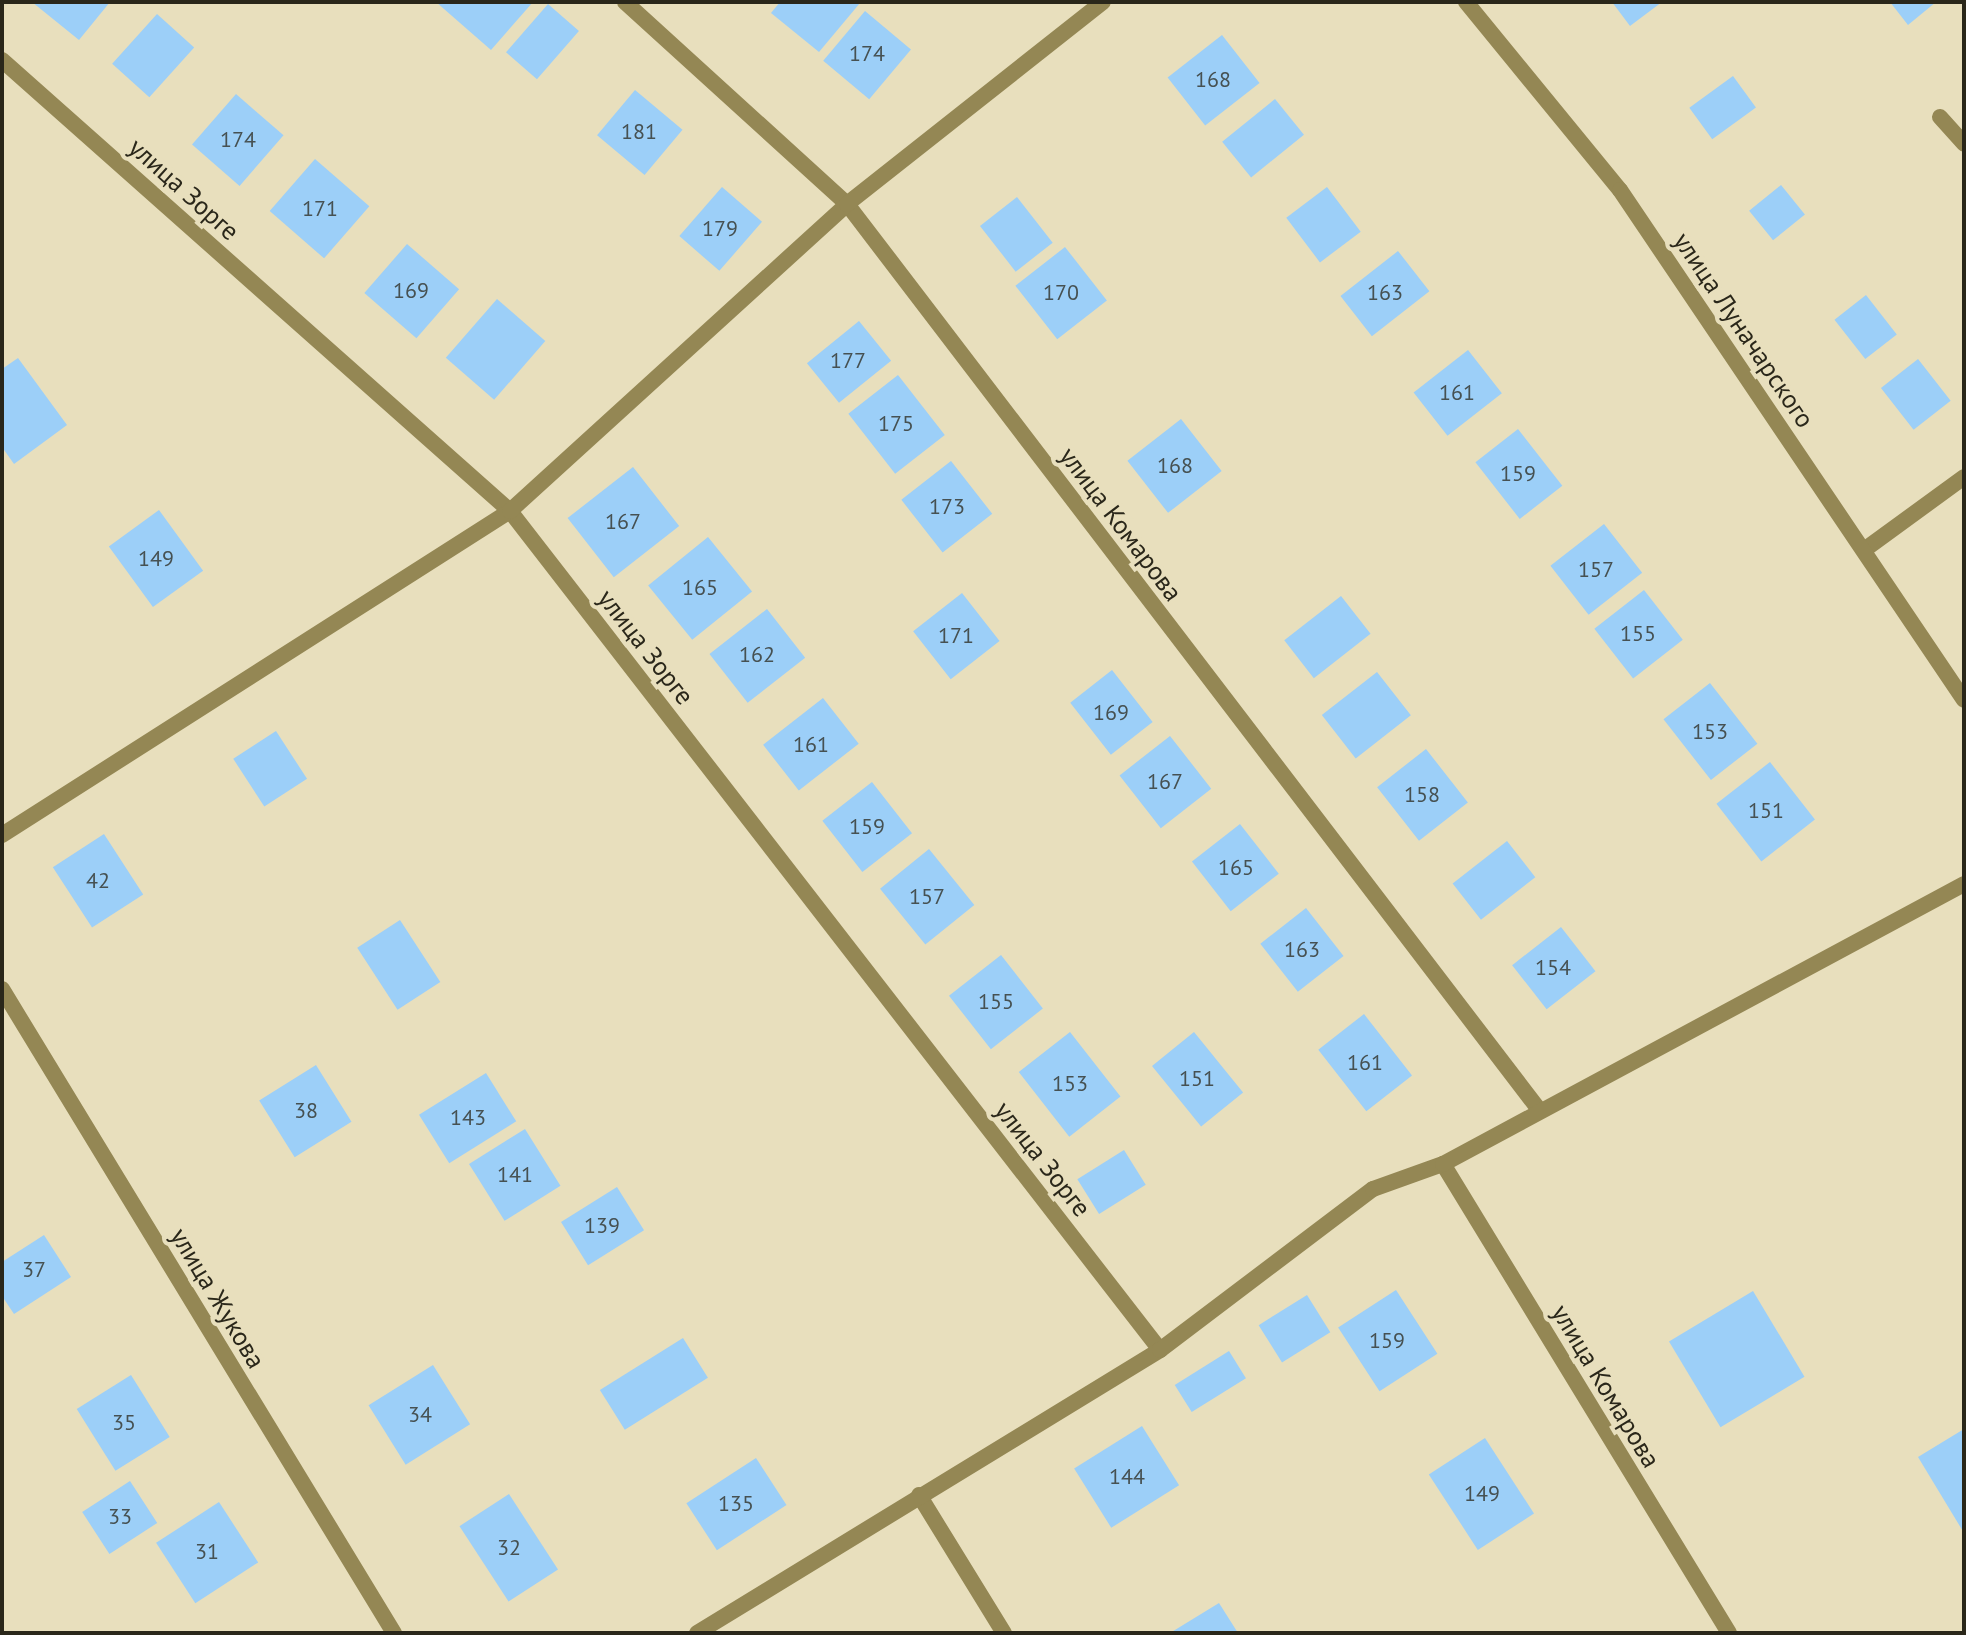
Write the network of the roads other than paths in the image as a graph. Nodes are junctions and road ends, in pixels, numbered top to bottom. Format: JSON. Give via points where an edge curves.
{"nodes":[{"id":1,"x":625,"y":2,"type":"edge"},
{"id":2,"x":1103,"y":2,"type":"edge"},
{"id":3,"x":1466,"y":2,"type":"edge"},
{"id":4,"x":2,"y":60,"type":"edge"},
{"id":5,"x":1940,"y":117,"type":"dead end"},
{"id":6,"x":1964,"y":144,"type":"edge"},
{"id":7,"x":847,"y":204,"type":"junction"},
{"id":8,"x":1964,"y":477,"type":"edge"},
{"id":9,"x":510,"y":511,"type":"junction"},
{"id":10,"x":1864,"y":550,"type":"junction"},
{"id":11,"x":1964,"y":700,"type":"edge"},
{"id":12,"x":2,"y":835,"type":"edge"},
{"id":13,"x":1964,"y":884,"type":"edge"},
{"id":14,"x":2,"y":989,"type":"edge"},
{"id":15,"x":1540,"y":1111,"type":"junction"},
{"id":16,"x":1443,"y":1164,"type":"junction"},
{"id":17,"x":1160,"y":1350,"type":"junction"},
{"id":18,"x":919,"y":1495,"type":"junction"},
{"id":19,"x":394,"y":1633,"type":"edge"},
{"id":20,"x":697,"y":1633,"type":"edge"},
{"id":21,"x":1004,"y":1633,"type":"edge"},
{"id":22,"x":1729,"y":1633,"type":"edge"}],
"edges":[{"from":1,"to":7,"type":"street","name":"улица Комарова"},
{"from":2,"to":7,"type":"street"},
{"from":3,"to":10,"type":"street","name":"улица Луначарского","via":[[1620,190]]},
{"from":4,"to":9,"type":"street","name":"улица Зорге"},
{"from":5,"to":6,"type":"street"},
{"from":7,"to":9,"type":"street"},
{"from":7,"to":15,"type":"street","name":"улица Комарова"},
{"from":8,"to":10,"type":"street"},
{"from":9,"to":12,"type":"street"},
{"from":9,"to":17,"type":"street","name":"улица Зорге"},
{"from":10,"to":11,"type":"street","name":"улица Луначарского"},
{"from":13,"to":15,"type":"street"},
{"from":14,"to":19,"type":"street","name":"улица Жукова"},
{"from":15,"to":16,"type":"street"},
{"from":16,"to":17,"type":"street","via":[[1373,1189]]},
{"from":16,"to":22,"type":"street","name":"улица Комарова"},
{"from":17,"to":18,"type":"street"},
{"from":18,"to":20,"type":"street"},
{"from":18,"to":21,"type":"street"}]}
